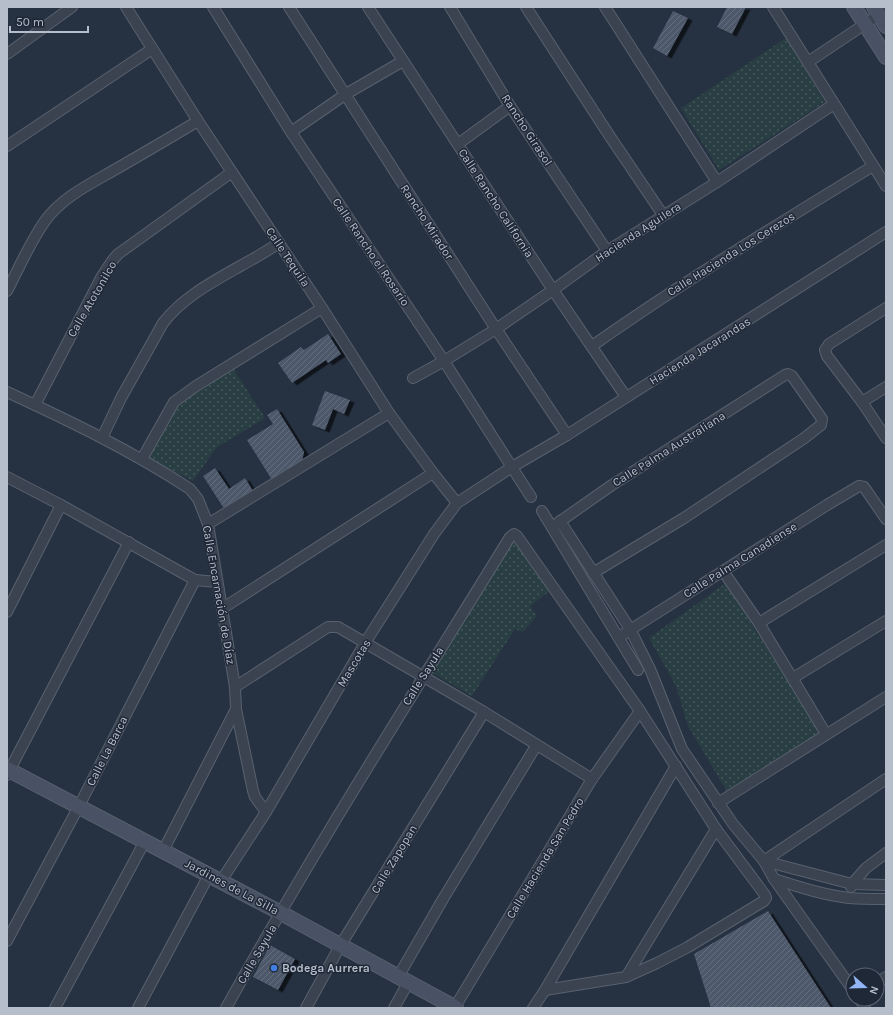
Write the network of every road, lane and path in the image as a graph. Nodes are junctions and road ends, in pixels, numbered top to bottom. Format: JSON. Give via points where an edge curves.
{"nodes":[{"id":1,"x":72,"y":7,"type":"edge"},
{"id":2,"x":126,"y":7,"type":"edge"},
{"id":3,"x":213,"y":7,"type":"edge"},
{"id":4,"x":289,"y":7,"type":"edge"},
{"id":5,"x":368,"y":7,"type":"edge"},
{"id":6,"x":450,"y":7,"type":"edge"},
{"id":7,"x":526,"y":7,"type":"edge"},
{"id":8,"x":605,"y":7,"type":"edge"},
{"id":9,"x":773,"y":7,"type":"edge"},
{"id":10,"x":854,"y":7,"type":"edge"},
{"id":11,"x":881,"y":15,"type":"edge"},
{"id":12,"x":866,"y":25,"type":"junction"},
{"id":13,"x":152,"y":49,"type":"junction"},
{"id":14,"x":7,"y":54,"type":"edge"},
{"id":15,"x":886,"y":57,"type":"edge"},
{"id":16,"x":403,"y":62,"type":"junction"},
{"id":17,"x":808,"y":62,"type":"junction"},
{"id":18,"x":346,"y":94,"type":"junction"},
{"id":19,"x":834,"y":104,"type":"junction"},
{"id":20,"x":510,"y":106,"type":"junction"},
{"id":21,"x":198,"y":121,"type":"junction"},
{"id":22,"x":291,"y":132,"type":"junction"},
{"id":23,"x":458,"y":144,"type":"junction"},
{"id":24,"x":7,"y":146,"type":"edge"},
{"id":25,"x":873,"y":166,"type":"junction"},
{"id":26,"x":232,"y":172,"type":"junction"},
{"id":27,"x":717,"y":182,"type":"junction"},
{"id":28,"x":886,"y":186,"type":"edge"},
{"id":29,"x":663,"y":215,"type":"junction"},
{"id":30,"x":886,"y":232,"type":"edge"},
{"id":31,"x":279,"y":243,"type":"junction"},
{"id":32,"x":607,"y":251,"type":"junction"},
{"id":33,"x":553,"y":290,"type":"junction"},
{"id":34,"x":7,"y":291,"type":"edge"},
{"id":35,"x":322,"y":308,"type":"junction"},
{"id":36,"x":886,"y":308,"type":"edge"},
{"id":37,"x":496,"y":328,"type":"junction"},
{"id":38,"x":592,"y":346,"type":"junction"},
{"id":39,"x":444,"y":361,"type":"junction"},
{"id":40,"x":413,"y":378,"type":"dead end"},
{"id":41,"x":886,"y":387,"type":"edge"},
{"id":42,"x":7,"y":392,"type":"edge"},
{"id":43,"x":626,"y":397,"type":"junction"},
{"id":44,"x":862,"y":402,"type":"junction"},
{"id":45,"x":36,"y":405,"type":"junction"},
{"id":46,"x":389,"y":413,"type":"junction"},
{"id":47,"x":567,"y":435,"type":"junction"},
{"id":48,"x":102,"y":438,"type":"junction"},
{"id":49,"x":886,"y":438,"type":"edge"},
{"id":50,"x":142,"y":459,"type":"junction"},
{"id":51,"x":512,"y":467,"type":"junction"},
{"id":52,"x":433,"y":474,"type":"junction"},
{"id":53,"x":7,"y":477,"type":"edge"},
{"id":54,"x":531,"y":497,"type":"dead end"},
{"id":55,"x":457,"y":503,"type":"junction"},
{"id":56,"x":61,"y":505,"type":"junction"},
{"id":57,"x":542,"y":511,"type":"dead end"},
{"id":58,"x":886,"y":519,"type":"edge"},
{"id":59,"x":208,"y":524,"type":"junction"},
{"id":60,"x":556,"y":524,"type":"junction"},
{"id":61,"x":129,"y":542,"type":"junction"},
{"id":62,"x":886,"y":545,"type":"edge"},
{"id":63,"x":723,"y":571,"type":"junction"},
{"id":64,"x":593,"y":573,"type":"junction"},
{"id":65,"x":195,"y":580,"type":"junction"},
{"id":66,"x":217,"y":582,"type":"junction"},
{"id":67,"x":223,"y":608,"type":"junction"},
{"id":68,"x":7,"y":612,"type":"edge"},
{"id":69,"x":886,"y":621,"type":"edge"},
{"id":70,"x":759,"y":623,"type":"junction"},
{"id":71,"x":630,"y":630,"type":"junction"},
{"id":72,"x":619,"y":637,"type":"junction"},
{"id":73,"x":365,"y":643,"type":"junction"},
{"id":74,"x":638,"y":670,"type":"dead end"},
{"id":75,"x":422,"y":677,"type":"junction"},
{"id":76,"x":793,"y":678,"type":"junction"},
{"id":77,"x":235,"y":687,"type":"junction"},
{"id":78,"x":886,"y":697,"type":"edge"},
{"id":79,"x":236,"y":709,"type":"junction"},
{"id":80,"x":640,"y":711,"type":"junction"},
{"id":81,"x":484,"y":712,"type":"junction"},
{"id":82,"x":826,"y":734,"type":"junction"},
{"id":83,"x":536,"y":746,"type":"junction"},
{"id":84,"x":676,"y":766,"type":"junction"},
{"id":85,"x":8,"y":771,"type":"edge"},
{"id":86,"x":592,"y":779,"type":"junction"},
{"id":87,"x":886,"y":779,"type":"edge"},
{"id":88,"x":718,"y":803,"type":"junction"},
{"id":89,"x":79,"y":806,"type":"junction"},
{"id":90,"x":266,"y":812,"type":"junction"},
{"id":91,"x":716,"y":830,"type":"junction"},
{"id":92,"x":145,"y":841,"type":"junction"},
{"id":93,"x":163,"y":851,"type":"junction"},
{"id":94,"x":886,"y":853,"type":"edge"},
{"id":95,"x":764,"y":861,"type":"junction"},
{"id":96,"x":208,"y":875,"type":"junction"},
{"id":97,"x":774,"y":879,"type":"junction"},
{"id":98,"x":222,"y":881,"type":"junction"},
{"id":99,"x":852,"y":884,"type":"junction"},
{"id":100,"x":886,"y":886,"type":"edge"},
{"id":101,"x":850,"y":898,"type":"junction"},
{"id":102,"x":886,"y":899,"type":"edge"},
{"id":103,"x":281,"y":913,"type":"junction"},
{"id":104,"x":7,"y":941,"type":"edge"},
{"id":105,"x":340,"y":946,"type":"junction"},
{"id":106,"x":626,"y":977,"type":"junction"},
{"id":107,"x":845,"y":979,"type":"edge"},
{"id":108,"x":403,"y":980,"type":"junction"},
{"id":109,"x":545,"y":990,"type":"junction"},
{"id":110,"x":55,"y":1008,"type":"edge"},
{"id":111,"x":138,"y":1008,"type":"edge"},
{"id":112,"x":226,"y":1008,"type":"edge"},
{"id":113,"x":306,"y":1008,"type":"edge"},
{"id":114,"x":394,"y":1008,"type":"edge"},
{"id":115,"x":455,"y":1008,"type":"edge"},
{"id":116,"x":533,"y":1008,"type":"edge"}],
"edges":[{"from":1,"to":14,"type":"street"},
{"from":2,"to":13,"type":"street","name":"Calle Tequila"},
{"from":3,"to":22,"type":"street","name":"Calle Rancho el Rosario"},
{"from":4,"to":18,"type":"street","name":"Rancho Mirador"},
{"from":5,"to":16,"type":"street","name":"Calle Rancho California"},
{"from":6,"to":20,"type":"street","name":"Rancho Girasol"},
{"from":7,"to":29,"type":"street"},
{"from":8,"to":27,"type":"street"},
{"from":9,"to":17,"type":"street"},
{"from":10,"to":12,"type":"street"},
{"from":11,"to":12,"type":"street"},
{"from":12,"to":15,"type":"street"},
{"from":12,"to":17,"type":"street"},
{"from":13,"to":21,"type":"street","name":"Calle Tequila"},
{"from":13,"to":24,"type":"street"},
{"from":16,"to":18,"type":"street"},
{"from":16,"to":23,"type":"street","name":"Calle Rancho California"},
{"from":17,"to":19,"type":"street"},
{"from":18,"to":22,"type":"street"},
{"from":18,"to":37,"type":"street","name":"Rancho Mirador"},
{"from":19,"to":25,"type":"street"},
{"from":19,"to":27,"type":"street","name":"Hacienda Aguilera"},
{"from":20,"to":23,"type":"street"},
{"from":20,"to":32,"type":"street","name":"Rancho Girasol"},
{"from":21,"to":26,"type":"street","name":"Calle Tequila"},
{"from":21,"to":34,"type":"street","via":[[98,178],[55,210],[36,235]]},
{"from":22,"to":39,"type":"street","name":"Calle Rancho el Rosario"},
{"from":23,"to":33,"type":"street","name":"Calle Rancho California"},
{"from":25,"to":28,"type":"street"},
{"from":25,"to":38,"type":"street","name":"Calle Hacienda Los Cerezos","via":[[722,259]]},
{"from":26,"to":31,"type":"street","name":"Calle Tequila"},
{"from":26,"to":45,"type":"street","name":"Calle Atotonilco","via":[[118,254],[112,261]]},
{"from":27,"to":29,"type":"street","name":"Hacienda Aguilera"},
{"from":29,"to":32,"type":"street","name":"Hacienda Aguilera"},
{"from":30,"to":43,"type":"street","name":"Hacienda Jacarandas"},
{"from":31,"to":35,"type":"street","name":"Calle Tequila"},
{"from":31,"to":48,"type":"street","via":[[214,282],[170,314],[151,343]]},
{"from":32,"to":33,"type":"street","name":"Hacienda Aguilera"},
{"from":33,"to":37,"type":"street","name":"Hacienda Aguilera"},
{"from":33,"to":38,"type":"street","name":"Calle Rancho California"},
{"from":35,"to":46,"type":"street","name":"Calle Tequila"},
{"from":35,"to":50,"type":"street","via":[[174,402]]},
{"from":36,"to":44,"type":"street","via":[[829,344],[825,350]]},
{"from":37,"to":39,"type":"street","name":"Hacienda Aguilera"},
{"from":37,"to":47,"type":"street","name":"Rancho Mirador"},
{"from":38,"to":43,"type":"street","name":"Calle Rancho California"},
{"from":39,"to":40,"type":"street","name":"Hacienda Aguilera"},
{"from":39,"to":51,"type":"street","name":"Calle Rancho el Rosario"},
{"from":41,"to":44,"type":"street"},
{"from":42,"to":45,"type":"street","name":"Calle Encarnación de Díaz"},
{"from":43,"to":47,"type":"street","name":"Hacienda Jacarandas"},
{"from":44,"to":49,"type":"street"},
{"from":45,"to":48,"type":"street","name":"Calle Encarnación de Díaz"},
{"from":46,"to":52,"type":"street","name":"Calle Tequila"},
{"from":46,"to":59,"type":"street"},
{"from":47,"to":51,"type":"street","name":"Hacienda Jacarandas"},
{"from":48,"to":50,"type":"street","name":"Calle Encarnación de Díaz"},
{"from":50,"to":59,"type":"street","name":"Calle Encarnación de Díaz","via":[[190,489],[198,499]]},
{"from":51,"to":54,"type":"street","name":"Calle Rancho el Rosario"},
{"from":51,"to":55,"type":"street","name":"Mascotas"},
{"from":52,"to":55,"type":"street","name":"Calle Tequila"},
{"from":52,"to":67,"type":"street"},
{"from":53,"to":56,"type":"street"},
{"from":55,"to":73,"type":"street","name":"Mascotas","via":[[434,534]]},
{"from":56,"to":61,"type":"street"},
{"from":56,"to":68,"type":"street"},
{"from":57,"to":60,"type":"street"},
{"from":58,"to":63,"type":"street","name":"Calle Palma Canadiense","via":[[862,486],[859,486]]},
{"from":59,"to":66,"type":"street","name":"Calle Encarnación de Díaz"},
{"from":60,"to":64,"type":"street"},
{"from":60,"to":64,"type":"street","name":"Calle Palma Australiana","via":[[612,485],[788,374],[792,376],[822,419],[822,423],[690,514]]},
{"from":60,"to":72,"type":"street"},
{"from":61,"to":65,"type":"street"},
{"from":61,"to":85,"type":"street"},
{"from":62,"to":70,"type":"street"},
{"from":63,"to":70,"type":"street"},
{"from":63,"to":71,"type":"street","name":"Calle Palma Canadiense"},
{"from":64,"to":71,"type":"street"},
{"from":65,"to":66,"type":"street"},
{"from":65,"to":89,"type":"street","name":"Calle La Barca"},
{"from":66,"to":67,"type":"street","name":"Calle Encarnación de Díaz"},
{"from":67,"to":77,"type":"street","name":"Calle Encarnación de Díaz"},
{"from":69,"to":76,"type":"street"},
{"from":70,"to":76,"type":"street"},
{"from":71,"to":72,"type":"street","name":"Calle Palma Canadiense"},
{"from":71,"to":88,"type":"street","via":[[650,669],[682,749]]},
{"from":72,"to":74,"type":"street"},
{"from":73,"to":75,"type":"street"},
{"from":73,"to":77,"type":"street","via":[[338,627],[328,627]]},
{"from":73,"to":90,"type":"street","name":"Mascotas"},
{"from":75,"to":80,"type":"street","name":"Calle Sayula","via":[[510,537],[516,535]]},
{"from":75,"to":81,"type":"street"},
{"from":75,"to":103,"type":"street","name":"Calle Sayula"},
{"from":76,"to":82,"type":"street"},
{"from":77,"to":79,"type":"street","name":"Calle Encarnación de Díaz"},
{"from":78,"to":82,"type":"street"},
{"from":79,"to":90,"type":"street","name":"Calle Encarnación de Díaz","via":[[253,791]]},
{"from":79,"to":93,"type":"street"},
{"from":80,"to":84,"type":"street"},
{"from":80,"to":86,"type":"street","name":"Calle Hacienda San Pedro"},
{"from":81,"to":83,"type":"street"},
{"from":81,"to":105,"type":"street","name":"Calle Zapopan"},
{"from":82,"to":88,"type":"street"},
{"from":83,"to":86,"type":"street"},
{"from":83,"to":108,"type":"street","via":[[443,899]]},
{"from":84,"to":91,"type":"street"},
{"from":84,"to":109,"type":"street"},
{"from":85,"to":89,"type":"street","name":"Jardines de La Silla"},
{"from":86,"to":115,"type":"street","name":"Calle Hacienda San Pedro"},
{"from":87,"to":95,"type":"street"},
{"from":88,"to":95,"type":"street"},
{"from":89,"to":92,"type":"street","name":"Jardines de La Silla"},
{"from":89,"to":104,"type":"street","name":"Calle La Barca"},
{"from":90,"to":98,"type":"street","name":"Mascotas"},
{"from":91,"to":106,"type":"street"},
{"from":91,"to":106,"type":"street","via":[[766,898],[658,964]]},
{"from":92,"to":93,"type":"street","name":"Jardines de La Silla"},
{"from":92,"to":110,"type":"street"},
{"from":93,"to":96,"type":"street","name":"Jardines de La Silla"},
{"from":94,"to":99,"type":"street","via":[[866,868]]},
{"from":95,"to":97,"type":"street"},
{"from":95,"to":99,"type":"street"},
{"from":96,"to":98,"type":"street","name":"Jardines de La Silla"},
{"from":96,"to":111,"type":"street"},
{"from":97,"to":101,"type":"street","via":[[803,889]]},
{"from":97,"to":107,"type":"street"},
{"from":98,"to":103,"type":"street","name":"Jardines de La Silla"},
{"from":99,"to":100,"type":"street"},
{"from":99,"to":101,"type":"street"},
{"from":101,"to":102,"type":"street"},
{"from":103,"to":105,"type":"street","name":"Jardines de La Silla"},
{"from":103,"to":112,"type":"street","name":"Calle Sayula"},
{"from":105,"to":108,"type":"street","name":"Jardines de La Silla"},
{"from":105,"to":113,"type":"street","name":"Calle Zapopan"},
{"from":106,"to":109,"type":"street"},
{"from":108,"to":114,"type":"street"},
{"from":108,"to":115,"type":"street","name":"Jardines de La Silla"},
{"from":109,"to":116,"type":"street"}]}
